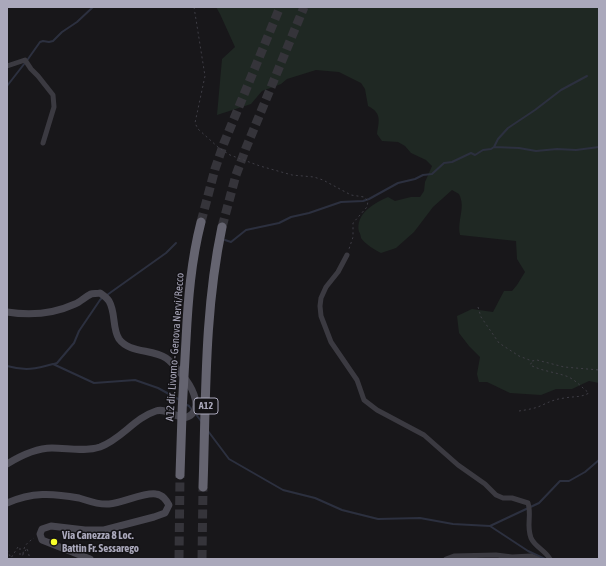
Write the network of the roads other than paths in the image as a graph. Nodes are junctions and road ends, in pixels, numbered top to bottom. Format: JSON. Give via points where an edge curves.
{"nodes":[{"id":1,"x":7,"y":66,"type":"edge"},
{"id":2,"x":42,"y":143,"type":"dead end"},
{"id":3,"x":200,"y":222,"type":"tunnel mouth"},
{"id":4,"x":222,"y":227,"type":"tunnel mouth"},
{"id":5,"x":347,"y":255,"type":"road end"},
{"id":6,"x":7,"y":312,"type":"edge"},
{"id":7,"x":7,"y":464,"type":"edge"},
{"id":8,"x":180,"y":475,"type":"tunnel mouth"},
{"id":9,"x":203,"y":487,"type":"tunnel mouth"},
{"id":10,"x":7,"y":502,"type":"edge"},
{"id":11,"x":90,"y":559,"type":"edge"},
{"id":12,"x":446,"y":559,"type":"edge"},
{"id":13,"x":538,"y":559,"type":"edge"},
{"id":14,"x":550,"y":559,"type":"edge"}],
"edges":[{"from":1,"to":2,"type":"street","via":[[25,60],[54,95],[54,107]]},
{"from":3,"to":8,"type":"highway","name":"A12 dir. Livorno - Genova Nervi/Recco","number":"A12","via":[[190,278]]},
{"from":4,"to":9,"type":"highway","number":"A12","via":[[213,271],[208,325]]},
{"from":5,"to":14,"type":"street","via":[[321,298],[321,316],[332,342],[357,380],[364,400],[377,410],[424,435],[496,495],[528,503],[528,524],[532,539]]},
{"from":6,"to":7,"type":"street","via":[[46,314],[82,301],[90,294],[100,293],[109,300],[119,339],[126,345],[166,358],[183,376],[196,402],[196,408],[189,417],[157,410],[99,447],[51,448],[19,457]]},
{"from":10,"to":11,"type":"street","via":[[40,494],[70,496],[106,504],[146,495],[156,494],[164,497],[169,505],[164,513],[154,517],[104,530],[51,526],[42,529],[42,540]]},
{"from":12,"to":13,"type":"street","via":[[454,556],[486,555],[531,556]]}]}
